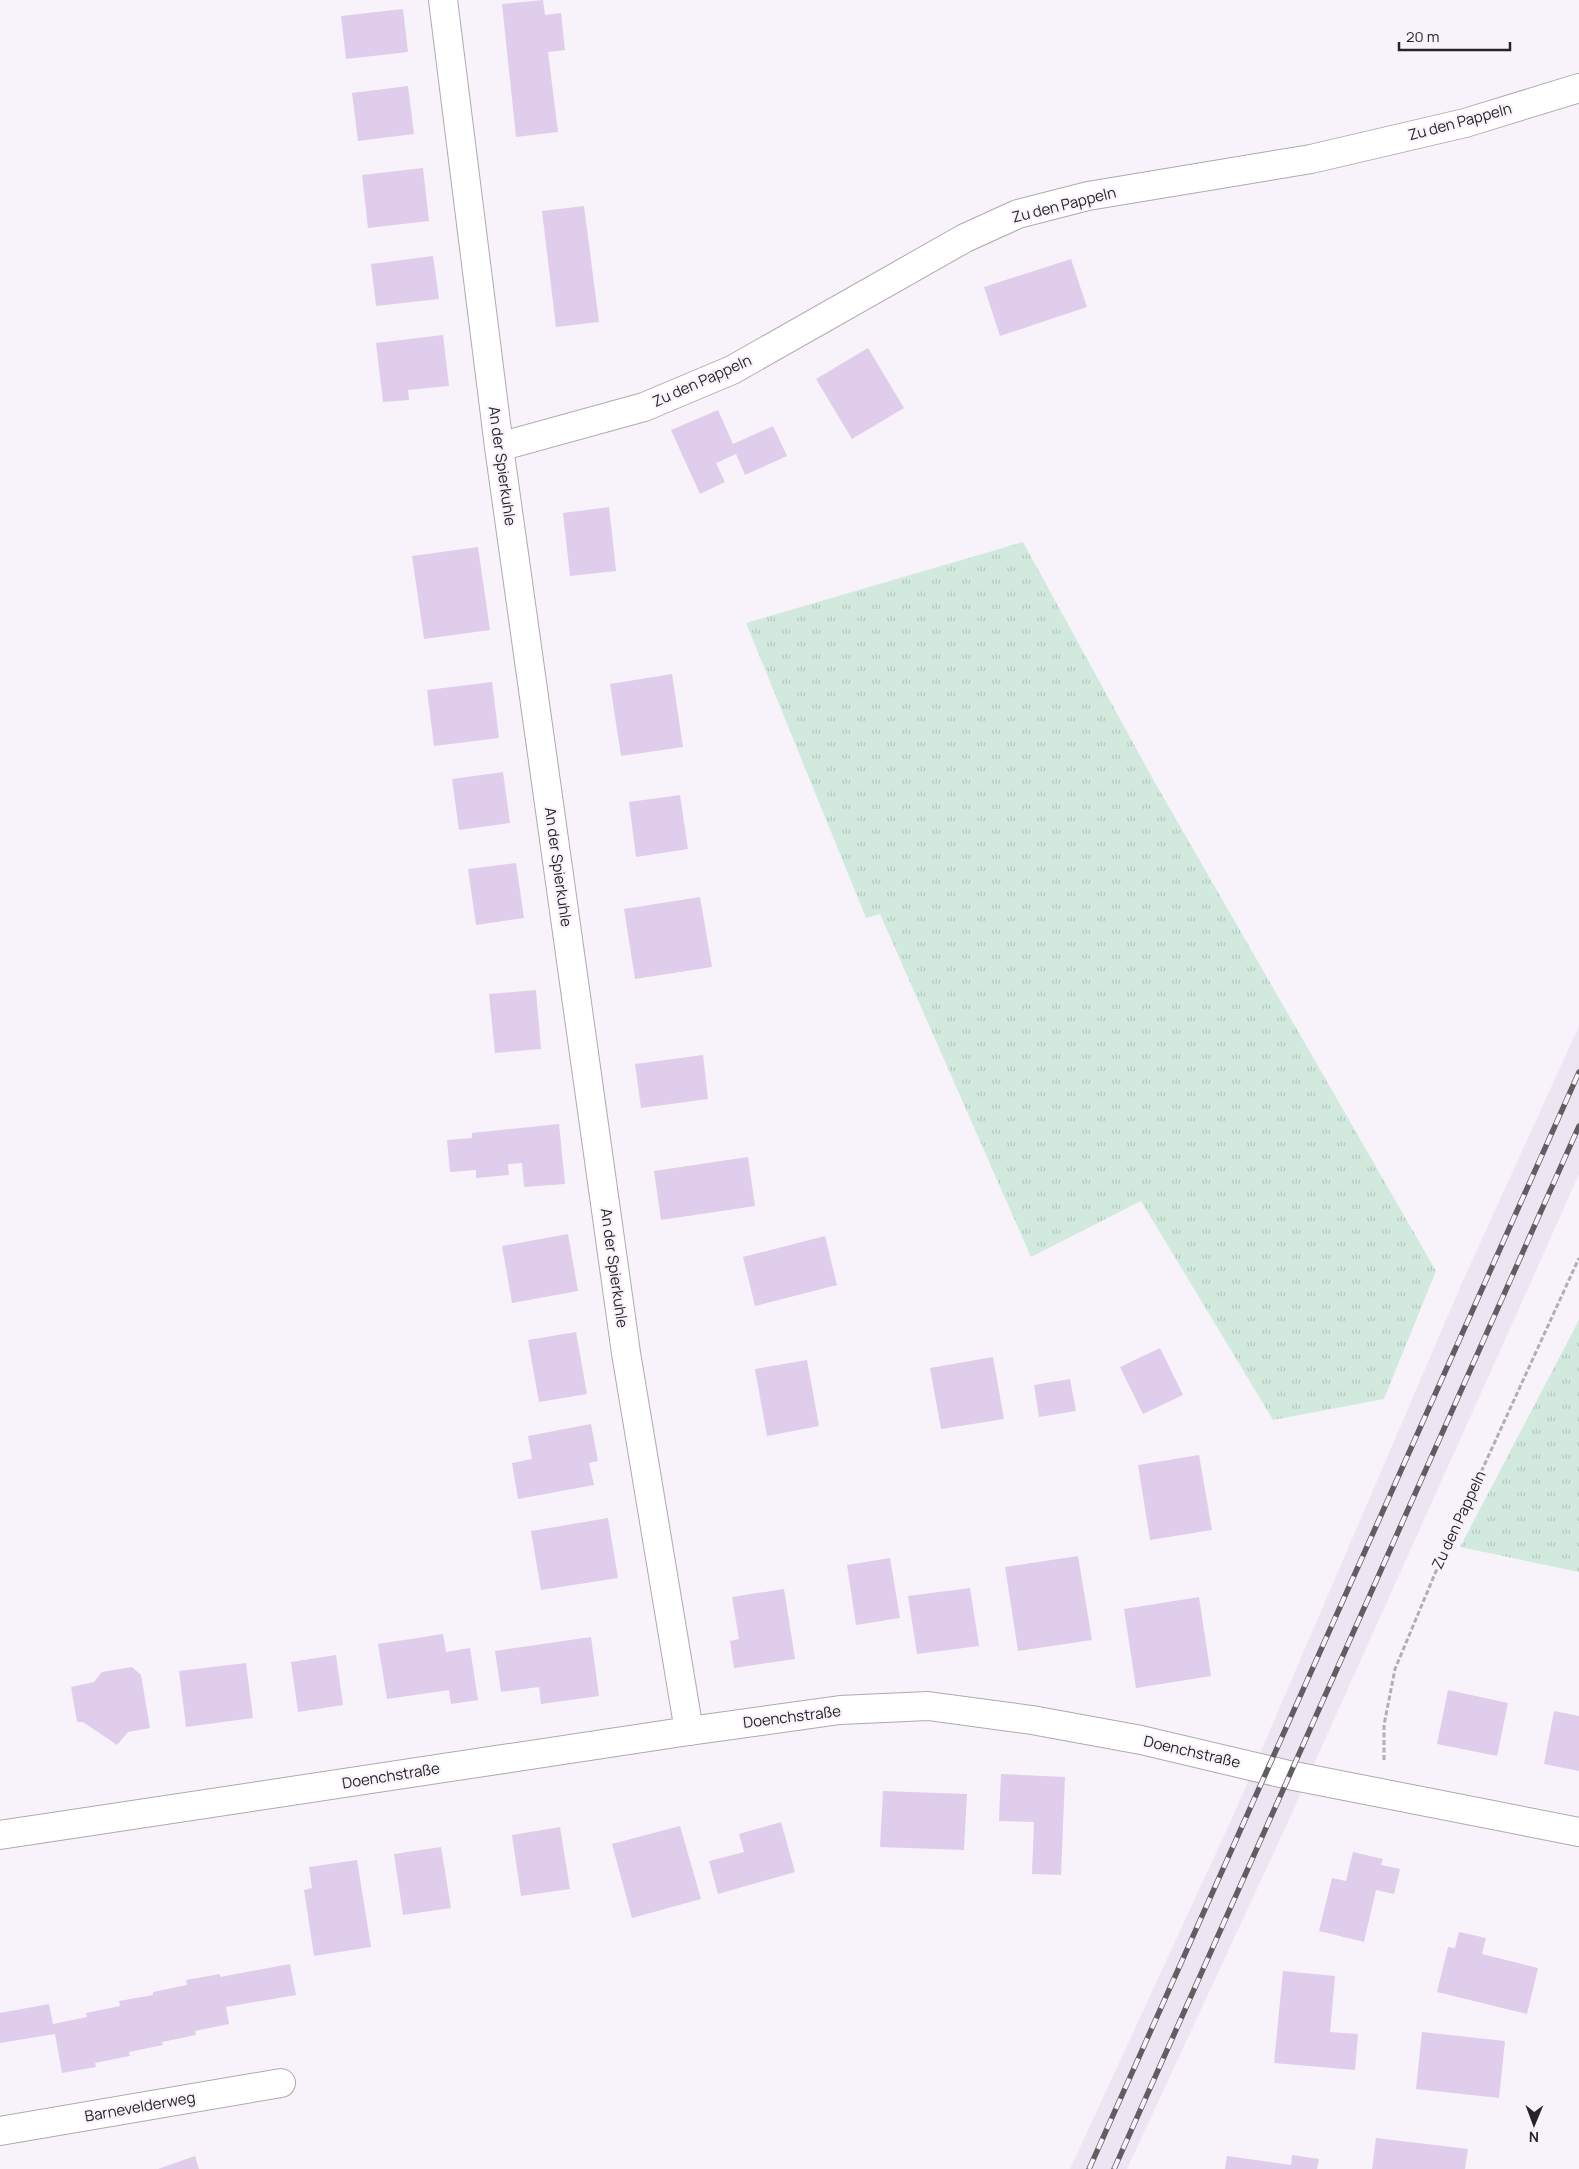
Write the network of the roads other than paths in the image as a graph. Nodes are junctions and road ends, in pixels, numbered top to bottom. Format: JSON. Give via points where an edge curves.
{"nodes":[{"id":1,"x":443,"y":0,"type":"edge"},
{"id":2,"x":1579,"y":88,"type":"edge"},
{"id":3,"x":499,"y":447,"type":"junction"},
{"id":4,"x":689,"y":1731,"type":"junction"},
{"id":5,"x":1579,"y":1832,"type":"edge"},
{"id":6,"x":0,"y":1835,"type":"edge"},
{"id":7,"x":281,"y":2083,"type":"dead end"},
{"id":8,"x":0,"y":2131,"type":"edge"}],
"edges":[{"from":1,"to":3,"type":"street","name":"An der Spierkuhle"},
{"from":2,"to":3,"type":"street","name":"Zu den Pappeln","via":[[1465,123],[1311,159],[1088,196],[1018,214],[965,238],[732,370],[644,407]]},
{"from":3,"to":4,"type":"street","name":"An der Spierkuhle","via":[[626,1353]]},
{"from":4,"to":5,"type":"street","name":"Doenchstraße","via":[[840,1710],[928,1706],[1032,1720],[1141,1740],[1289,1775]]},
{"from":4,"to":6,"type":"street","name":"Doenchstraße"},
{"from":7,"to":8,"type":"street","name":"Barnevelderweg"}]}
